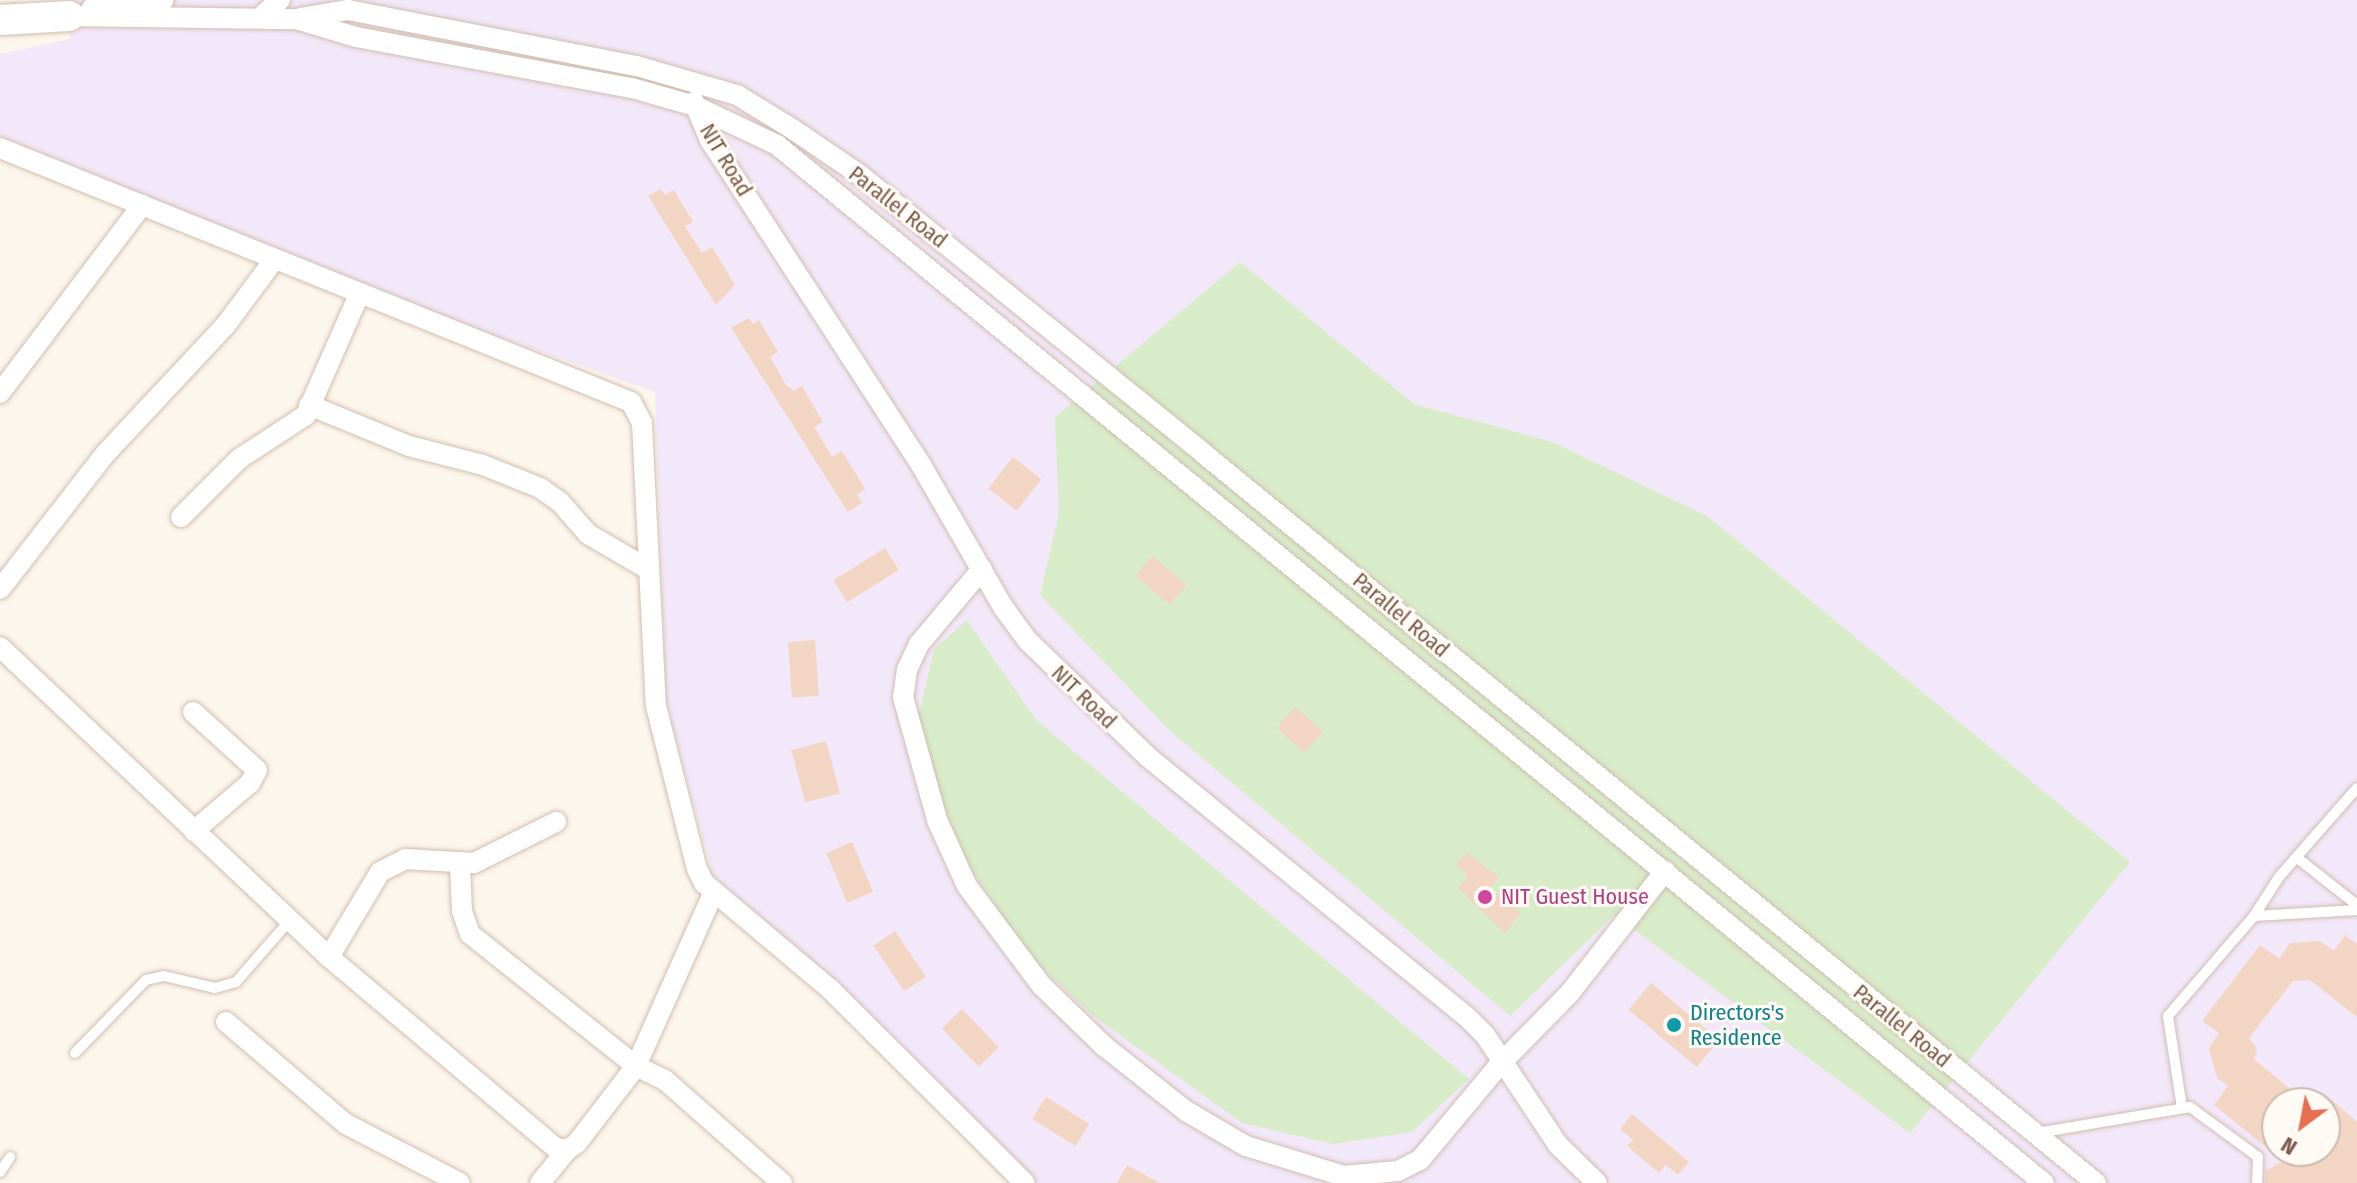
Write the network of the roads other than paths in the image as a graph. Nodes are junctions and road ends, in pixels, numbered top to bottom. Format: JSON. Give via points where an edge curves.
{"nodes":[{"id":1,"x":164,"y":0,"type":"edge"},
{"id":2,"x":187,"y":0,"type":"edge"},
{"id":3,"x":280,"y":0,"type":"edge"},
{"id":4,"x":230,"y":14,"type":"junction"},
{"id":5,"x":69,"y":16,"type":"junction"},
{"id":6,"x":262,"y":16,"type":"junction"},
{"id":7,"x":296,"y":19,"type":"junction"},
{"id":8,"x":0,"y":20,"type":"edge"},
{"id":9,"x":686,"y":79,"type":"junction"},
{"id":10,"x":695,"y":106,"type":"junction"},
{"id":11,"x":0,"y":148,"type":"edge"},
{"id":12,"x":142,"y":205,"type":"junction"},
{"id":13,"x":274,"y":260,"type":"junction"},
{"id":14,"x":359,"y":295,"type":"junction"},
{"id":15,"x":0,"y":393,"type":"edge"},
{"id":16,"x":309,"y":405,"type":"junction"},
{"id":17,"x":181,"y":517,"type":"dead end"},
{"id":18,"x":646,"y":568,"type":"junction"},
{"id":19,"x":982,"y":569,"type":"junction"},
{"id":20,"x":0,"y":589,"type":"edge"},
{"id":21,"x":0,"y":647,"type":"edge"},
{"id":22,"x":193,"y":712,"type":"dead end"},
{"id":23,"x":2357,"y":788,"type":"edge"},
{"id":24,"x":556,"y":822,"type":"dead end"},
{"id":25,"x":194,"y":831,"type":"junction"},
{"id":26,"x":2296,"y":857,"type":"junction"},
{"id":27,"x":460,"y":864,"type":"junction"},
{"id":28,"x":1665,"y":871,"type":"junction"},
{"id":29,"x":714,"y":892,"type":"junction"},
{"id":30,"x":2357,"y":908,"type":"edge"},
{"id":31,"x":2254,"y":916,"type":"junction"},
{"id":32,"x":290,"y":920,"type":"junction"},
{"id":33,"x":329,"y":957,"type":"junction"},
{"id":34,"x":226,"y":1022,"type":"dead end"},
{"id":35,"x":75,"y":1053,"type":"dead end"},
{"id":36,"x":1500,"y":1064,"type":"junction"},
{"id":37,"x":636,"y":1066,"type":"junction"},
{"id":38,"x":2182,"y":1108,"type":"junction"},
{"id":39,"x":2035,"y":1133,"type":"junction"},
{"id":40,"x":567,"y":1150,"type":"junction"},
{"id":41,"x":10,"y":1157,"type":"dead end"},
{"id":42,"x":0,"y":1172,"type":"edge"},
{"id":43,"x":1584,"y":1179,"type":"edge"},
{"id":44,"x":460,"y":1183,"type":"edge"},
{"id":45,"x":540,"y":1183,"type":"edge"},
{"id":46,"x":782,"y":1183,"type":"edge"},
{"id":47,"x":1025,"y":1183,"type":"edge"},
{"id":48,"x":2044,"y":1183,"type":"edge"},
{"id":49,"x":2096,"y":1183,"type":"edge"},
{"id":50,"x":2257,"y":1183,"type":"edge"}],
"edges":[{"from":1,"to":5,"type":"street","name":"NIT Road","via":[[100,6]]},
{"from":2,"to":4,"type":"street","name":"NIT Road"},
{"from":3,"to":6,"type":"street"},
{"from":4,"to":5,"type":"street","name":"NIT Road"},
{"from":4,"to":6,"type":"street","name":"NIT Road"},
{"from":5,"to":8,"type":"main road","name":"NIT Road"},
{"from":6,"to":7,"type":"street","name":"NIT Road"},
{"from":7,"to":9,"type":"street","name":"NIT Road","via":[[348,10]]},
{"from":7,"to":10,"type":"street","name":"NIT Road","via":[[356,37],[632,88]]},
{"from":9,"to":10,"type":"street","name":"NIT Road"},
{"from":9,"to":39,"type":"street","name":"Parallel Road","via":[[737,95],[860,175]]},
{"from":10,"to":19,"type":"street","name":"NIT Road","via":[[710,140],[921,465]]},
{"from":10,"to":28,"type":"street","name":"Parallel Road","via":[[777,145],[821,178]]},
{"from":11,"to":12,"type":"street"},
{"from":12,"to":13,"type":"street"},
{"from":12,"to":15,"type":"street"},
{"from":13,"to":14,"type":"street"},
{"from":13,"to":20,"type":"street","via":[[225,326],[106,453]]},
{"from":14,"to":16,"type":"street"},
{"from":14,"to":18,"type":"street","via":[[631,402],[642,423]]},
{"from":16,"to":17,"type":"street","via":[[300,421],[239,459]]},
{"from":16,"to":18,"type":"street","via":[[409,446],[483,465],[540,488],[588,534]]},
{"from":18,"to":29,"type":"street","via":[[659,718],[697,869]]},
{"from":19,"to":36,"type":"street","name":"NIT Road","via":[[1028,641],[1083,699],[1468,1018],[1485,1035]]},
{"from":19,"to":36,"type":"street","via":[[919,644],[907,670],[903,697],[911,740],[937,820],[967,886],[1041,985],[1104,1046],[1186,1111],[1246,1146],[1344,1176],[1398,1171],[1420,1160]]},
{"from":21,"to":25,"type":"street"},
{"from":22,"to":25,"type":"street","via":[[257,770],[250,783]]},
{"from":23,"to":26,"type":"lane"},
{"from":24,"to":27,"type":"street","via":[[474,863]]},
{"from":25,"to":32,"type":"street"},
{"from":26,"to":30,"type":"lane"},
{"from":26,"to":31,"type":"lane"},
{"from":27,"to":33,"type":"street","via":[[405,859],[380,872]]},
{"from":27,"to":37,"type":"street","via":[[462,911],[470,934]]},
{"from":28,"to":36,"type":"street","via":[[1569,994]]},
{"from":28,"to":48,"type":"street","name":"Parallel Road"},
{"from":29,"to":37,"type":"street"},
{"from":29,"to":47,"type":"street","via":[[830,989]]},
{"from":30,"to":31,"type":"lane"},
{"from":31,"to":38,"type":"lane","via":[[2168,1016]]},
{"from":32,"to":33,"type":"street"},
{"from":32,"to":35,"type":"lane","via":[[236,982],[215,988],[164,976],[146,980]]},
{"from":33,"to":40,"type":"street","via":[[544,1140]]},
{"from":34,"to":44,"type":"street","via":[[346,1124]]},
{"from":36,"to":43,"type":"street","name":"NIT Road"},
{"from":37,"to":40,"type":"street"},
{"from":37,"to":46,"type":"street","via":[[665,1080]]},
{"from":38,"to":39,"type":"lane"},
{"from":38,"to":50,"type":"lane","via":[[2190,1107],[2258,1157]]},
{"from":39,"to":49,"type":"street","name":"Parallel Road"},
{"from":40,"to":45,"type":"street"},
{"from":41,"to":42,"type":"lane"}]}
